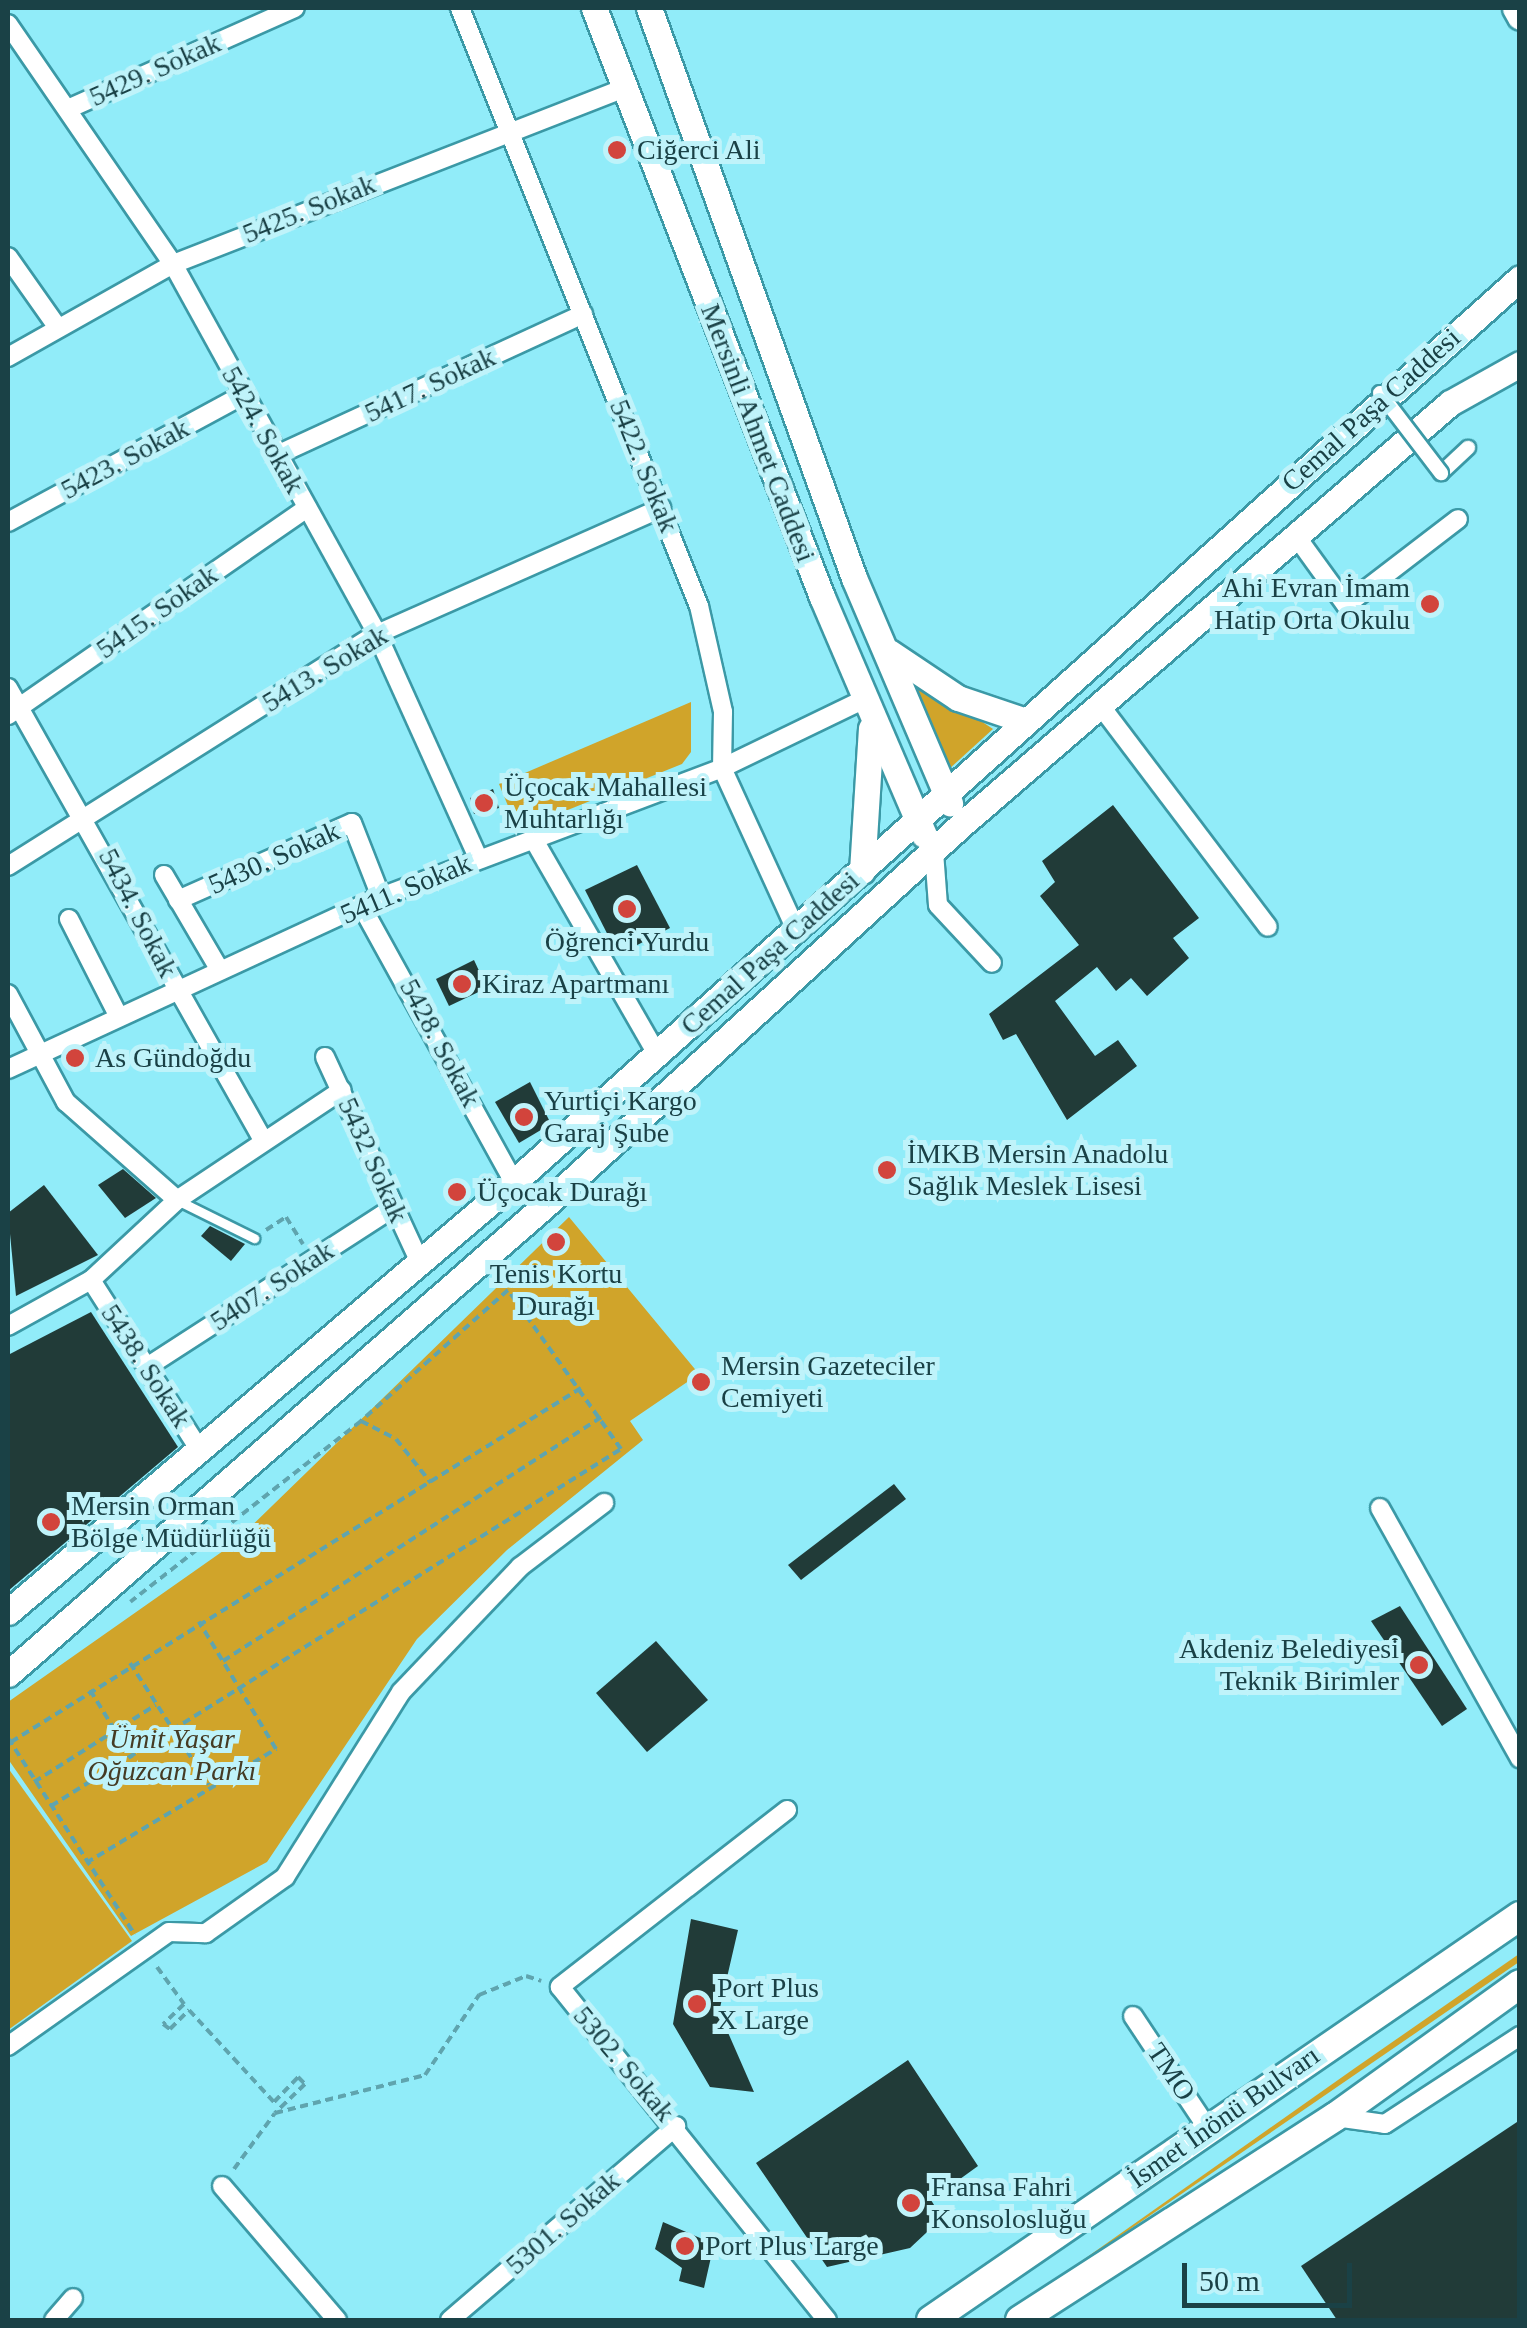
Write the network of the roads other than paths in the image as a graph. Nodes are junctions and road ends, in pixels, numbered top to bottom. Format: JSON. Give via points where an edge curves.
{"nodes":[{"id":1,"x":294,"y":8,"type":"edge"},
{"id":2,"x":460,"y":8,"type":"edge"},
{"id":3,"x":594,"y":8,"type":"edge"},
{"id":4,"x":649,"y":8,"type":"edge"},
{"id":5,"x":1515,"y":8,"type":"edge"},
{"id":6,"x":1520,"y":16,"type":"edge"},
{"id":7,"x":8,"y":24,"type":"edge"},
{"id":8,"x":623,"y":88,"type":"junction"},
{"id":9,"x":70,"y":108,"type":"junction"},
{"id":10,"x":508,"y":128,"type":"junction"},
{"id":11,"x":648,"y":150,"type":"junction"},
{"id":12,"x":700,"y":160,"type":"junction"},
{"id":13,"x":8,"y":257,"type":"edge"},
{"id":14,"x":174,"y":264,"type":"junction"},
{"id":15,"x":1520,"y":278,"type":"edge"},
{"id":16,"x":583,"y":314,"type":"junction"},
{"id":17,"x":58,"y":328,"type":"junction"},
{"id":18,"x":8,"y":357,"type":"edge"},
{"id":19,"x":1520,"y":364,"type":"edge"},
{"id":20,"x":1413,"y":370,"type":"junction"},
{"id":21,"x":243,"y":395,"type":"junction"},
{"id":22,"x":1468,"y":448,"type":"dead end"},
{"id":23,"x":277,"y":456,"type":"junction"},
{"id":24,"x":307,"y":508,"type":"junction"},
{"id":25,"x":661,"y":508,"type":"junction"},
{"id":26,"x":1458,"y":518,"type":"dead end"},
{"id":27,"x":8,"y":522,"type":"edge"},
{"id":28,"x":1296,"y":536,"type":"junction"},
{"id":29,"x":377,"y":634,"type":"junction"},
{"id":30,"x":889,"y":652,"type":"junction"},
{"id":31,"x":8,"y":688,"type":"edge"},
{"id":32,"x":1100,"y":705,"type":"junction"},
{"id":33,"x":868,"y":706,"type":"junction"},
{"id":34,"x":13,"y":711,"type":"edge"},
{"id":35,"x":1026,"y":721,"type":"junction"},
{"id":36,"x":722,"y":768,"type":"junction"},
{"id":37,"x":945,"y":793,"type":"junction"},
{"id":38,"x":89,"y":818,"type":"junction"},
{"id":39,"x":917,"y":822,"type":"junction"},
{"id":40,"x":960,"y":825,"type":"junction"},
{"id":41,"x":534,"y":840,"type":"junction"},
{"id":42,"x":934,"y":852,"type":"junction"},
{"id":43,"x":478,"y":858,"type":"junction"},
{"id":44,"x":8,"y":866,"type":"edge"},
{"id":45,"x":862,"y":871,"type":"junction"},
{"id":46,"x":164,"y":874,"type":"dead end"},
{"id":47,"x":381,"y":897,"type":"junction"},
{"id":48,"x":178,"y":900,"type":"junction"},
{"id":49,"x":362,"y":907,"type":"junction"},
{"id":50,"x":70,"y":918,"type":"dead end"},
{"id":51,"x":1268,"y":927,"type":"dead end"},
{"id":52,"x":796,"y":930,"type":"junction"},
{"id":53,"x":992,"y":963,"type":"dead end"},
{"id":54,"x":218,"y":968,"type":"junction"},
{"id":55,"x":176,"y":987,"type":"junction"},
{"id":56,"x":8,"y":994,"type":"edge"},
{"id":57,"x":118,"y":1015,"type":"junction"},
{"id":58,"x":657,"y":1054,"type":"junction"},
{"id":59,"x":36,"y":1055,"type":"junction"},
{"id":60,"x":326,"y":1057,"type":"dead end"},
{"id":61,"x":8,"y":1070,"type":"edge"},
{"id":62,"x":342,"y":1090,"type":"junction"},
{"id":63,"x":263,"y":1140,"type":"junction"},
{"id":64,"x":514,"y":1182,"type":"junction"},
{"id":65,"x":177,"y":1200,"type":"junction"},
{"id":66,"x":394,"y":1207,"type":"junction"},
{"id":67,"x":254,"y":1238,"type":"road end"},
{"id":68,"x":420,"y":1263,"type":"junction"},
{"id":69,"x":91,"y":1280,"type":"junction"},
{"id":70,"x":8,"y":1326,"type":"edge"},
{"id":71,"x":150,"y":1366,"type":"junction"},
{"id":72,"x":201,"y":1452,"type":"junction"},
{"id":73,"x":604,"y":1503,"type":"dead end"},
{"id":74,"x":1380,"y":1508,"type":"dead end"},
{"id":75,"x":8,"y":1612,"type":"edge"},
{"id":76,"x":8,"y":1674,"type":"edge"},
{"id":77,"x":1520,"y":1758,"type":"edge"},
{"id":78,"x":787,"y":1810,"type":"dead end"},
{"id":79,"x":1520,"y":1916,"type":"edge"},
{"id":80,"x":1520,"y":1984,"type":"edge"},
{"id":81,"x":1133,"y":2016,"type":"dead end"},
{"id":82,"x":1520,"y":2036,"type":"edge"},
{"id":83,"x":8,"y":2046,"type":"edge"},
{"id":84,"x":1335,"y":2117,"type":"junction"},
{"id":85,"x":676,"y":2126,"type":"junction"},
{"id":86,"x":1208,"y":2128,"type":"junction"},
{"id":87,"x":222,"y":2186,"type":"road end"},
{"id":88,"x":74,"y":2298,"type":"dead end"},
{"id":89,"x":54,"y":2320,"type":"edge"},
{"id":90,"x":337,"y":2320,"type":"edge"},
{"id":91,"x":450,"y":2320,"type":"edge"},
{"id":92,"x":827,"y":2320,"type":"edge"},
{"id":93,"x":931,"y":2320,"type":"edge"},
{"id":94,"x":1020,"y":2320,"type":"edge"}],
"edges":[{"from":1,"to":9,"type":"street","name":"5429. Sokak"},
{"from":2,"to":10,"type":"street","name":"5422. Sokak"},
{"from":3,"to":8,"type":"main road","name":"Mersinli Ahmet Caddesi"},
{"from":4,"to":12,"type":"main road","name":"Mersinli Ahmet Caddesi"},
{"from":5,"to":6,"type":"main road"},
{"from":7,"to":9,"type":"street","name":"5424. Sokak"},
{"from":8,"to":10,"type":"street","name":"5425. Sokak"},
{"from":8,"to":11,"type":"main road","name":"Mersinli Ahmet Caddesi"},
{"from":9,"to":14,"type":"street","name":"5424. Sokak"},
{"from":10,"to":14,"type":"street","name":"5425. Sokak"},
{"from":10,"to":16,"type":"street","name":"5422. Sokak"},
{"from":11,"to":12,"type":"main road"},
{"from":11,"to":33,"type":"main road","name":"Mersinli Ahmet Caddesi"},
{"from":12,"to":30,"type":"main road","name":"Mersinli Ahmet Caddesi"},
{"from":13,"to":17,"type":"street"},
{"from":14,"to":17,"type":"street","name":"5425. Sokak"},
{"from":14,"to":21,"type":"street","name":"5424. Sokak"},
{"from":15,"to":20,"type":"main road","name":"Cemal Paşa Caddesi"},
{"from":16,"to":23,"type":"street","name":"5417. Sokak"},
{"from":16,"to":25,"type":"street","name":"5422. Sokak"},
{"from":17,"to":18,"type":"street","name":"5425. Sokak"},
{"from":19,"to":28,"type":"main road","name":"Cemal Paşa Caddesi","via":[[1450,403]]},
{"from":20,"to":22,"type":"street","bridge":true,"via":[[1380,394],[1441,473]]},
{"from":20,"to":35,"type":"main road","name":"Cemal Paşa Caddesi"},
{"from":21,"to":23,"type":"street","name":"5424. Sokak"},
{"from":21,"to":27,"type":"street","name":"5423. Sokak"},
{"from":23,"to":24,"type":"street","name":"5424. Sokak"},
{"from":24,"to":29,"type":"street","name":"5424. Sokak"},
{"from":24,"to":34,"type":"street","name":"5415. Sokak"},
{"from":25,"to":29,"type":"street","name":"5413. Sokak"},
{"from":25,"to":36,"type":"street","name":"5422. Sokak","via":[[700,606],[723,712]]},
{"from":26,"to":28,"type":"street","via":[[1346,605]]},
{"from":28,"to":32,"type":"main road","name":"Cemal Paşa Caddesi"},
{"from":29,"to":38,"type":"street","name":"5413. Sokak"},
{"from":29,"to":43,"type":"street","name":"5424. Sokak"},
{"from":30,"to":35,"type":"main road","via":[[958,698]]},
{"from":30,"to":37,"type":"main road","name":"Mersinli Ahmet Caddesi"},
{"from":31,"to":34,"type":"street","name":"5434. Sokak"},
{"from":32,"to":40,"type":"main road","name":"Cemal Paşa Caddesi"},
{"from":32,"to":51,"type":"street"},
{"from":33,"to":36,"type":"street","name":"5411. Sokak"},
{"from":33,"to":39,"type":"main road","name":"Mersinli Ahmet Caddesi"},
{"from":33,"to":45,"type":"main road"},
{"from":34,"to":38,"type":"street","name":"5434. Sokak"},
{"from":35,"to":37,"type":"main road","name":"Cemal Paşa Caddesi"},
{"from":36,"to":41,"type":"street","name":"5411. Sokak"},
{"from":36,"to":52,"type":"street","name":"5422. Sokak"},
{"from":37,"to":39,"type":"main road","name":"Cemal Paşa Caddesi"},
{"from":37,"to":40,"type":"main road","name":"Mersinli Ahmet Caddesi"},
{"from":38,"to":44,"type":"street","name":"5413. Sokak"},
{"from":38,"to":55,"type":"street","name":"5434. Sokak"},
{"from":39,"to":42,"type":"main road","name":"Mersinli Ahmet Caddesi"},
{"from":39,"to":45,"type":"main road","name":"Cemal Paşa Caddesi"},
{"from":40,"to":42,"type":"main road","name":"Cemal Paşa Caddesi"},
{"from":41,"to":43,"type":"street","name":"5411. Sokak"},
{"from":41,"to":58,"type":"street"},
{"from":42,"to":53,"type":"street","via":[[938,905]]},
{"from":42,"to":76,"type":"main road","name":"Cemal Paşa Caddesi"},
{"from":43,"to":47,"type":"street","name":"5411. Sokak"},
{"from":45,"to":52,"type":"main road","name":"Cemal Paşa Caddesi"},
{"from":46,"to":48,"type":"street"},
{"from":47,"to":48,"type":"street","name":"5430. Sokak","via":[[352,823]]},
{"from":47,"to":49,"type":"street","name":"5411. Sokak"},
{"from":48,"to":54,"type":"street"},
{"from":49,"to":54,"type":"street","name":"5411. Sokak"},
{"from":49,"to":64,"type":"street","name":"5428. Sokak"},
{"from":50,"to":57,"type":"street"},
{"from":52,"to":58,"type":"main road","name":"Cemal Paşa Caddesi"},
{"from":54,"to":55,"type":"street","name":"5411. Sokak"},
{"from":55,"to":57,"type":"street","name":"5411. Sokak"},
{"from":55,"to":63,"type":"street","name":"5434. Sokak"},
{"from":56,"to":59,"type":"street"},
{"from":57,"to":59,"type":"street","name":"5411. Sokak"},
{"from":58,"to":64,"type":"main road","name":"Cemal Paşa Caddesi"},
{"from":59,"to":61,"type":"street","name":"5411. Sokak"},
{"from":59,"to":65,"type":"street","via":[[66,1102]]},
{"from":60,"to":62,"type":"street","name":"5432 Sokak"},
{"from":62,"to":63,"type":"street"},
{"from":62,"to":66,"type":"street","name":"5432 Sokak"},
{"from":63,"to":65,"type":"street"},
{"from":64,"to":68,"type":"main road","name":"Cemal Paşa Caddesi"},
{"from":65,"to":67,"type":"lane"},
{"from":65,"to":69,"type":"street"},
{"from":66,"to":68,"type":"street","name":"5432 Sokak"},
{"from":66,"to":71,"type":"street","name":"5407. Sokak"},
{"from":68,"to":72,"type":"main road","name":"Cemal Paşa Caddesi"},
{"from":69,"to":70,"type":"street"},
{"from":69,"to":71,"type":"street","name":"5438. Sokak"},
{"from":71,"to":72,"type":"street","name":"5438. Sokak"},
{"from":72,"to":75,"type":"main road","name":"Cemal Paşa Caddesi"},
{"from":73,"to":83,"type":"street","via":[[520,1566],[401,1692],[285,1878],[206,1934],[169,1932]]},
{"from":74,"to":77,"type":"street"},
{"from":78,"to":85,"type":"street","name":"5302. Sokak","via":[[560,1987]]},
{"from":79,"to":86,"type":"main road","name":"İsmet İnönü Bulvarı"},
{"from":80,"to":84,"type":"main road","name":"İsmet İnönü Bulvarı"},
{"from":81,"to":86,"type":"street","name":"TMO"},
{"from":82,"to":84,"type":"street","via":[[1384,2124]]},
{"from":84,"to":94,"type":"main road","name":"İsmet İnönü Bulvarı"},
{"from":85,"to":91,"type":"street","name":"5301. Sokak"},
{"from":85,"to":92,"type":"street","name":"5302. Sokak"},
{"from":86,"to":93,"type":"main road","name":"İsmet İnönü Bulvarı"},
{"from":87,"to":90,"type":"street"},
{"from":88,"to":89,"type":"street"}]}
